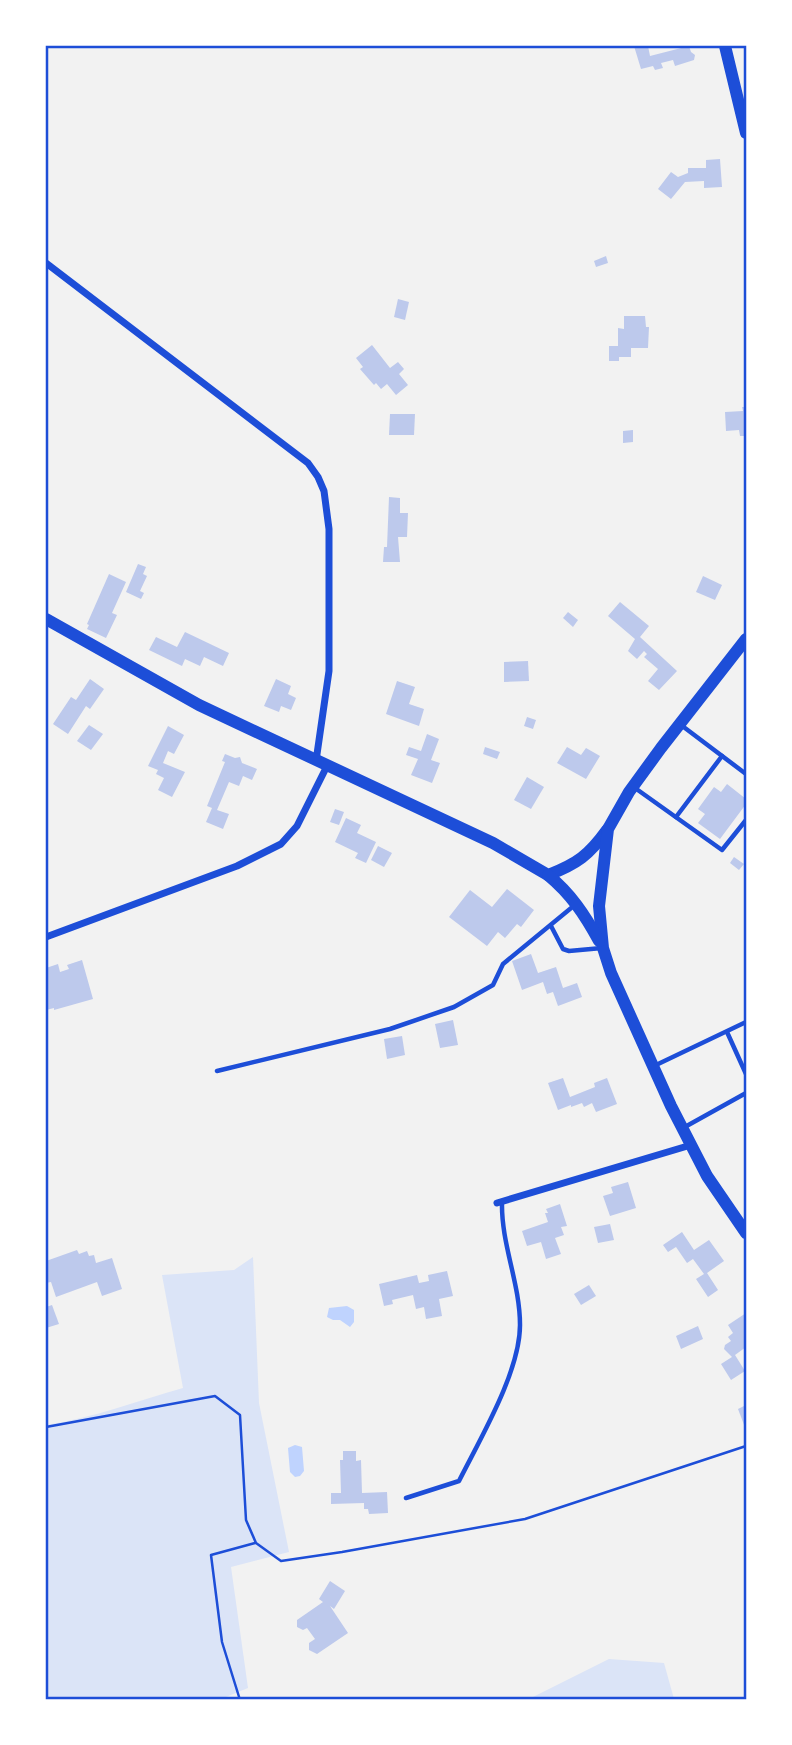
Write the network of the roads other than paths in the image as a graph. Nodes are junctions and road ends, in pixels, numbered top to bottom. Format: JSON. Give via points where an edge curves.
{"nodes":[{"id":1,"x":725,"y":46,"type":"edge"},
{"id":2,"x":747,"y":133,"type":"edge"},
{"id":3,"x":46,"y":263,"type":"edge"},
{"id":4,"x":46,"y":619,"type":"edge"},
{"id":5,"x":747,"y":639,"type":"edge"},
{"id":6,"x":680,"y":725,"type":"junction"},
{"id":7,"x":722,"y":756,"type":"junction"},
{"id":8,"x":322,"y":763,"type":"junction"},
{"id":9,"x":747,"y":774,"type":"edge"},
{"id":10,"x":633,"y":787,"type":"junction"},
{"id":11,"x":676,"y":817,"type":"junction"},
{"id":12,"x":747,"y":820,"type":"edge"},
{"id":13,"x":608,"y":829,"type":"junction"},
{"id":14,"x":548,"y":875,"type":"junction"},
{"id":15,"x":577,"y":904,"type":"junction"},
{"id":16,"x":551,"y":926,"type":"junction"},
{"id":17,"x":46,"y":937,"type":"edge"},
{"id":18,"x":603,"y":948,"type":"junction"},
{"id":19,"x":747,"y":1022,"type":"edge"},
{"id":20,"x":727,"y":1032,"type":"junction"},
{"id":21,"x":653,"y":1066,"type":"junction"},
{"id":22,"x":217,"y":1071,"type":"dead end"},
{"id":23,"x":747,"y":1074,"type":"edge"},
{"id":24,"x":747,"y":1093,"type":"edge"},
{"id":25,"x":682,"y":1129,"type":"junction"},
{"id":26,"x":691,"y":1145,"type":"junction"},
{"id":27,"x":499,"y":1203,"type":"joint"},
{"id":28,"x":747,"y":1233,"type":"edge"},
{"id":29,"x":406,"y":1498,"type":"dead end"}],
"edges":[{"from":1,"to":2,"type":"main road"},
{"from":3,"to":8,"type":"street","via":[[308,463],[318,477],[327,507],[331,630]]},
{"from":4,"to":8,"type":"main road","via":[[180,695]]},
{"from":5,"to":6,"type":"main road"},
{"from":6,"to":7,"type":"lane"},
{"from":6,"to":10,"type":"main road"},
{"from":7,"to":9,"type":"lane"},
{"from":7,"to":11,"type":"lane"},
{"from":8,"to":14,"type":"main road","via":[[493,843]]},
{"from":8,"to":17,"type":"street","via":[[297,827],[281,844],[237,866]]},
{"from":10,"to":11,"type":"lane"},
{"from":10,"to":13,"type":"main road"},
{"from":11,"to":12,"type":"lane","via":[[722,850]]},
{"from":13,"to":14,"type":"main road","via":[[591,852]]},
{"from":13,"to":18,"type":"main road","via":[[599,906]]},
{"from":14,"to":15,"type":"main road"},
{"from":15,"to":16,"type":"lane"},
{"from":15,"to":18,"type":"main road"},
{"from":16,"to":18,"type":"lane","via":[[563,949]]},
{"from":16,"to":22,"type":"lane","via":[[503,964],[493,985],[454,1007],[390,1029]]},
{"from":18,"to":21,"type":"main road"},
{"from":19,"to":20,"type":"lane"},
{"from":20,"to":21,"type":"lane"},
{"from":20,"to":23,"type":"lane"},
{"from":21,"to":25,"type":"main road"},
{"from":24,"to":25,"type":"lane"},
{"from":25,"to":26,"type":"main road"},
{"from":26,"to":27,"type":"street"},
{"from":26,"to":28,"type":"main road"},
{"from":27,"to":29,"type":"lane","via":[[520,1324],[512,1367],[459,1481]]}]}
